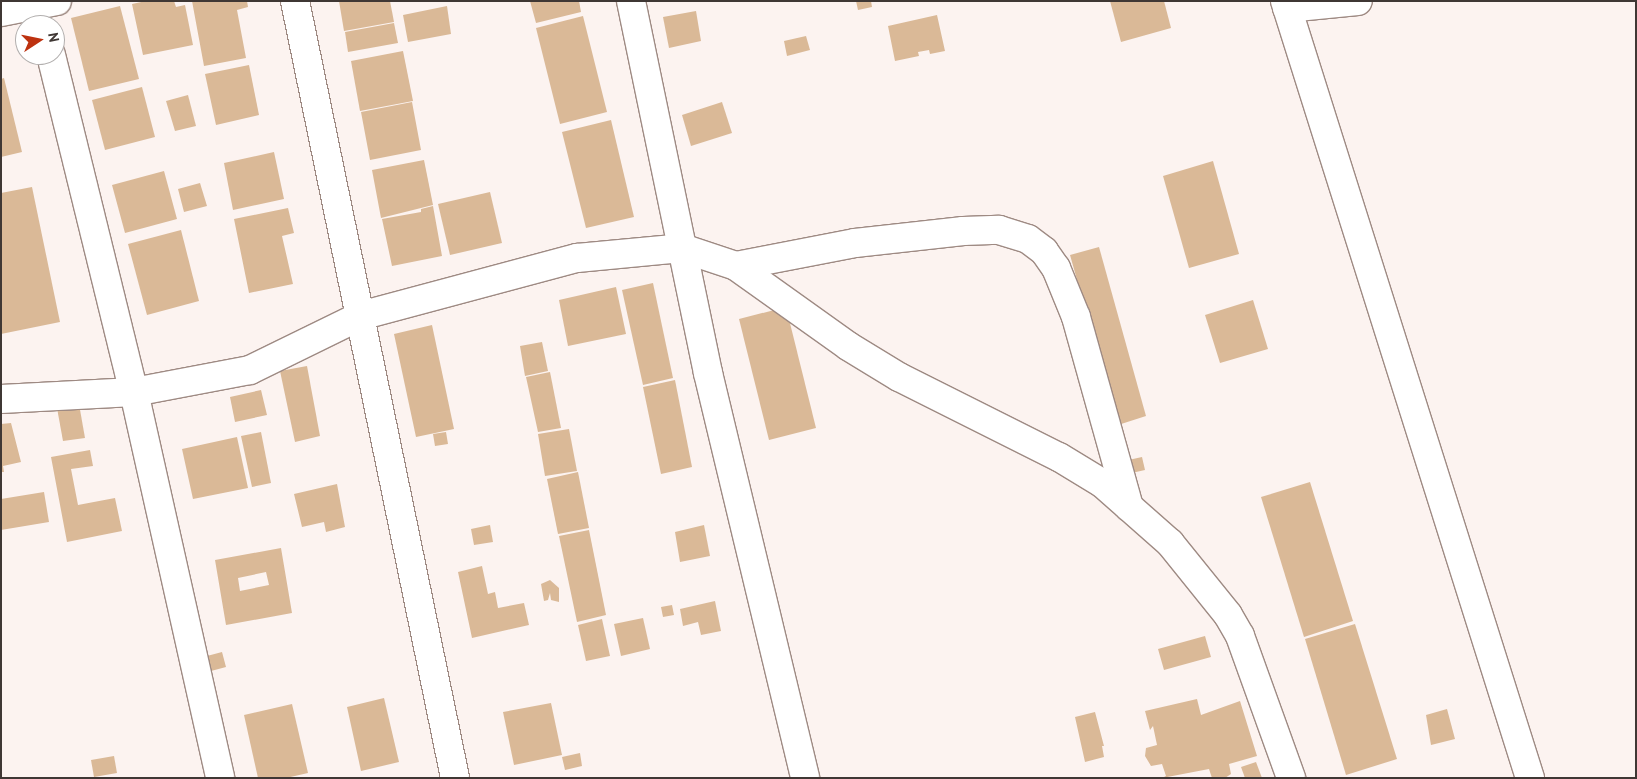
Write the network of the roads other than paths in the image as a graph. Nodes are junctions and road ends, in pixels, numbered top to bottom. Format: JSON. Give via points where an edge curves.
{"nodes":[{"id":1,"x":295,"y":1,"type":"edge"},
{"id":2,"x":631,"y":1,"type":"edge"},
{"id":3,"x":1358,"y":1,"type":"edge"},
{"id":4,"x":1286,"y":5,"type":"edge"},
{"id":5,"x":44,"y":8,"type":"edge"},
{"id":6,"x":1,"y":12,"type":"edge"},
{"id":7,"x":53,"y":65,"type":"edge"},
{"id":8,"x":682,"y":248,"type":"junction"},
{"id":9,"x":736,"y":266,"type":"junction"},
{"id":10,"x":360,"y":316,"type":"junction"},
{"id":11,"x":134,"y":392,"type":"junction"},
{"id":12,"x":1,"y":399,"type":"edge"},
{"id":13,"x":1129,"y":507,"type":"junction"},
{"id":14,"x":220,"y":778,"type":"edge"},
{"id":15,"x":455,"y":778,"type":"edge"},
{"id":16,"x":805,"y":778,"type":"edge"},
{"id":17,"x":1291,"y":778,"type":"edge"},
{"id":18,"x":1530,"y":778,"type":"edge"}],
"edges":[{"from":1,"to":10,"type":"street"},
{"from":2,"to":8,"type":"street"},
{"from":3,"to":4,"type":"street"},
{"from":4,"to":18,"type":"street"},
{"from":5,"to":6,"type":"street"},
{"from":7,"to":11,"type":"street"},
{"from":8,"to":9,"type":"street"},
{"from":8,"to":10,"type":"street","via":[[577,258]]},
{"from":8,"to":16,"type":"street","via":[[708,374]]},
{"from":9,"to":13,"type":"street","via":[[848,346],[954,406],[1059,457],[1102,484]]},
{"from":9,"to":13,"type":"street","via":[[855,243],[963,231],[999,230],[1028,239],[1044,250],[1063,284],[1088,357]]},
{"from":10,"to":11,"type":"street","via":[[250,370]]},
{"from":10,"to":15,"type":"street"},
{"from":11,"to":12,"type":"street"},
{"from":11,"to":14,"type":"street"},
{"from":13,"to":17,"type":"street","via":[[1170,544],[1228,615],[1251,662]]}]}
